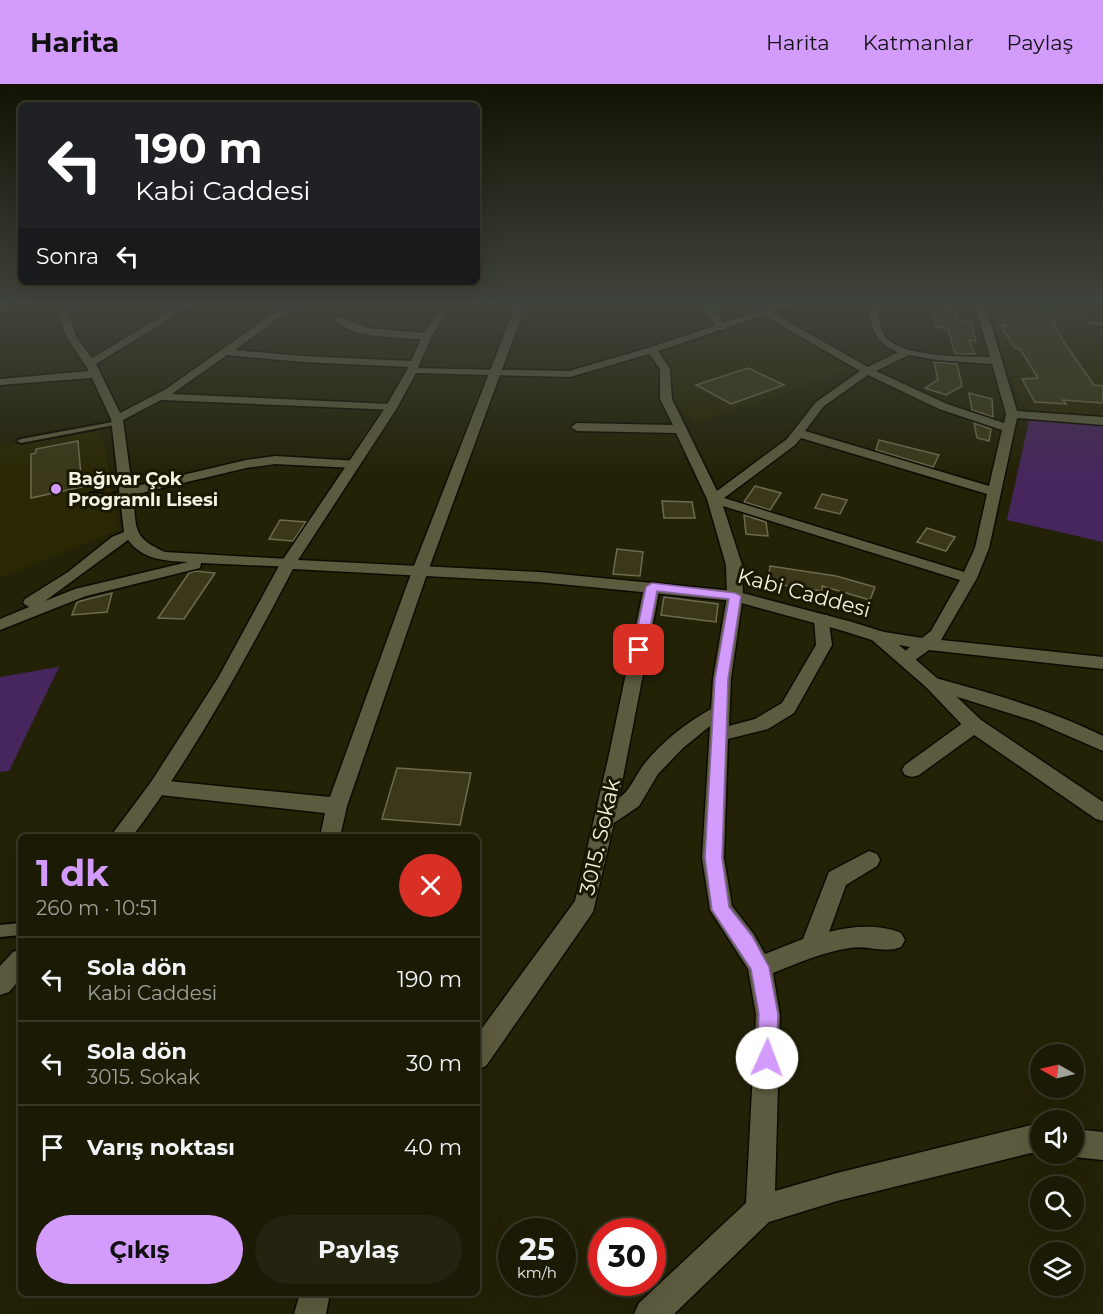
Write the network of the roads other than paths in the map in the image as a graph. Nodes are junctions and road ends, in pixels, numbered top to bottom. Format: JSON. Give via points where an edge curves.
{"nodes":[{"id":1,"x":88,"y":361,"type":"edge"},
{"id":2,"x":103,"y":361,"type":"edge"},
{"id":3,"x":212,"y":361,"type":"edge"},
{"id":4,"x":335,"y":361,"type":"edge"},
{"id":5,"x":416,"y":361,"type":"edge"},
{"id":6,"x":500,"y":361,"type":"edge"},
{"id":7,"x":613,"y":361,"type":"edge"},
{"id":8,"x":660,"y":361,"type":"edge"},
{"id":9,"x":848,"y":361,"type":"edge"},
{"id":10,"x":888,"y":361,"type":"edge"},
{"id":11,"x":997,"y":361,"type":"edge"},
{"id":12,"x":413,"y":367,"type":"junction"},
{"id":13,"x":93,"y":368,"type":"junction"},
{"id":14,"x":0,"y":369,"type":"edge"},
{"id":15,"x":866,"y":372,"type":"junction"},
{"id":16,"x":496,"y":373,"type":"junction"},
{"id":17,"x":27,"y":378,"type":"junction"},
{"id":18,"x":0,"y":382,"type":"edge"},
{"id":19,"x":160,"y":397,"type":"junction"},
{"id":20,"x":391,"y":408,"type":"junction"},
{"id":21,"x":118,"y":421,"type":"junction"},
{"id":22,"x":1010,"y":421,"type":"junction"},
{"id":23,"x":1103,"y":421,"type":"edge"},
{"id":24,"x":577,"y":427,"type":"dead end"},
{"id":25,"x":680,"y":429,"type":"junction"},
{"id":26,"x":798,"y":433,"type":"junction"},
{"id":27,"x":21,"y":441,"type":"dead end"},
{"id":28,"x":354,"y":464,"type":"junction"},
{"id":29,"x":995,"y":492,"type":"junction"},
{"id":30,"x":126,"y":493,"type":"junction"},
{"id":31,"x":92,"y":495,"type":"dead end"},
{"id":32,"x":714,"y":499,"type":"junction"},
{"id":33,"x":131,"y":534,"type":"junction"},
{"id":34,"x":211,"y":561,"type":"junction"},
{"id":35,"x":288,"y":564,"type":"junction"},
{"id":36,"x":420,"y":571,"type":"junction"},
{"id":37,"x":969,"y":578,"type":"junction"},
{"id":38,"x":652,"y":587,"type":"junction"},
{"id":39,"x":735,"y":596,"type":"junction"},
{"id":40,"x":822,"y":619,"type":"junction"},
{"id":41,"x":0,"y":625,"type":"edge"},
{"id":42,"x":878,"y":636,"type":"junction"},
{"id":43,"x":927,"y":644,"type":"junction"},
{"id":44,"x":905,"y":659,"type":"junction"},
{"id":45,"x":1103,"y":663,"type":"edge"},
{"id":46,"x":932,"y":683,"type":"junction"},
{"id":47,"x":720,"y":712,"type":"junction"},
{"id":48,"x":974,"y":724,"type":"junction"},
{"id":49,"x":719,"y":735,"type":"junction"},
{"id":50,"x":1103,"y":744,"type":"edge"},
{"id":51,"x":912,"y":770,"type":"dead end"},
{"id":52,"x":158,"y":788,"type":"junction"},
{"id":53,"x":337,"y":806,"type":"junction"},
{"id":54,"x":1103,"y":813,"type":"edge"},
{"id":55,"x":605,"y":818,"type":"junction"},
{"id":56,"x":122,"y":834,"type":"edge"},
{"id":57,"x":331,"y":834,"type":"edge"},
{"id":58,"x":869,"y":860,"type":"dead end"},
{"id":59,"x":18,"y":928,"type":"edge"},
{"id":60,"x":0,"y":931,"type":"edge"},
{"id":61,"x":893,"y":940,"type":"dead end"},
{"id":62,"x":812,"y":946,"type":"junction"},
{"id":63,"x":18,"y":963,"type":"edge"},
{"id":64,"x":760,"y":967,"type":"junction"},
{"id":65,"x":0,"y":984,"type":"edge"},
{"id":66,"x":480,"y":1053,"type":"edge"},
{"id":67,"x":1030,"y":1139,"type":"edge"},
{"id":68,"x":1084,"y":1144,"type":"edge"},
{"id":69,"x":1103,"y":1146,"type":"edge"},
{"id":70,"x":760,"y":1210,"type":"junction"},
{"id":71,"x":314,"y":1296,"type":"edge"},
{"id":72,"x":310,"y":1314,"type":"edge"},
{"id":73,"x":650,"y":1314,"type":"edge"}],
"edges":[{"from":1,"to":13,"type":"street"},
{"from":2,"to":13,"type":"street"},
{"from":3,"to":19,"type":"street"},
{"from":4,"to":12,"type":"street"},
{"from":5,"to":12,"type":"street"},
{"from":6,"to":16,"type":"street"},
{"from":7,"to":16,"type":"street","via":[[570,374]]},
{"from":8,"to":25,"type":"street","via":[[665,369],[666,399]]},
{"from":9,"to":15,"type":"street"},
{"from":10,"to":15,"type":"street"},
{"from":11,"to":22,"type":"street"},
{"from":12,"to":16,"type":"street"},
{"from":12,"to":20,"type":"street"},
{"from":13,"to":17,"type":"street"},
{"from":13,"to":21,"type":"street"},
{"from":14,"to":17,"type":"street"},
{"from":15,"to":22,"type":"street","via":[[964,416]]},
{"from":15,"to":26,"type":"street","via":[[820,404]]},
{"from":16,"to":36,"type":"street"},
{"from":17,"to":18,"type":"street"},
{"from":19,"to":20,"type":"street"},
{"from":19,"to":21,"type":"street"},
{"from":20,"to":28,"type":"street"},
{"from":21,"to":27,"type":"lane"},
{"from":21,"to":30,"type":"street"},
{"from":22,"to":23,"type":"street","via":[[1076,415]]},
{"from":22,"to":29,"type":"street"},
{"from":24,"to":25,"type":"street"},
{"from":25,"to":32,"type":"street"},
{"from":26,"to":29,"type":"street"},
{"from":26,"to":32,"type":"street"},
{"from":28,"to":30,"type":"street","via":[[275,460]]},
{"from":28,"to":35,"type":"street"},
{"from":29,"to":37,"type":"street","via":[[982,548]]},
{"from":30,"to":31,"type":"lane"},
{"from":30,"to":33,"type":"street"},
{"from":32,"to":37,"type":"street"},
{"from":32,"to":39,"type":"street","via":[[734,565]]},
{"from":33,"to":34,"type":"street","via":[[141,547],[162,556]]},
{"from":33,"to":41,"type":"street","via":[[117,540]]},
{"from":34,"to":35,"type":"street","name":"Kabi Caddesi"},
{"from":34,"to":41,"type":"street","via":[[81,592]]},
{"from":35,"to":36,"type":"street","name":"Kabi Caddesi"},
{"from":35,"to":52,"type":"street","via":[[226,680]]},
{"from":36,"to":38,"type":"street","name":"Kabi Caddesi"},
{"from":36,"to":53,"type":"street"},
{"from":37,"to":43,"type":"street","via":[[937,636]]},
{"from":38,"to":39,"type":"street","name":"Kabi Caddesi"},
{"from":38,"to":55,"type":"street","name":"3015. Sokak"},
{"from":39,"to":40,"type":"street","name":"Kabi Caddesi"},
{"from":39,"to":47,"type":"street"},
{"from":40,"to":42,"type":"street","name":"Kabi Caddesi"},
{"from":40,"to":49,"type":"street","via":[[824,645],[788,708],[761,724]]},
{"from":42,"to":43,"type":"street"},
{"from":42,"to":44,"type":"street","name":"Kabi Caddesi"},
{"from":43,"to":44,"type":"street"},
{"from":43,"to":45,"type":"street"},
{"from":44,"to":46,"type":"street","name":"Kabi Caddesi"},
{"from":46,"to":48,"type":"street","name":"Kabi Caddesi"},
{"from":46,"to":50,"type":"street","via":[[1083,733]]},
{"from":47,"to":49,"type":"street"},
{"from":47,"to":55,"type":"street","via":[[676,743],[651,769],[632,800]]},
{"from":48,"to":51,"type":"street"},
{"from":48,"to":54,"type":"street","name":"Kabi Caddesi"},
{"from":49,"to":64,"type":"street","via":[[713,858],[721,910]]},
{"from":52,"to":53,"type":"street"},
{"from":52,"to":56,"type":"street"},
{"from":53,"to":57,"type":"street"},
{"from":55,"to":66,"type":"street","name":"3015. Sokak","via":[[585,905]]},
{"from":58,"to":62,"type":"street","via":[[837,879]]},
{"from":59,"to":60,"type":"lane"},
{"from":61,"to":62,"type":"street","via":[[852,937]]},
{"from":62,"to":64,"type":"street"},
{"from":63,"to":65,"type":"street"},
{"from":64,"to":70,"type":"street","via":[[768,1014]]},
{"from":67,"to":70,"type":"street"},
{"from":68,"to":69,"type":"street"},
{"from":70,"to":73,"type":"street"},
{"from":71,"to":72,"type":"street"}]}
